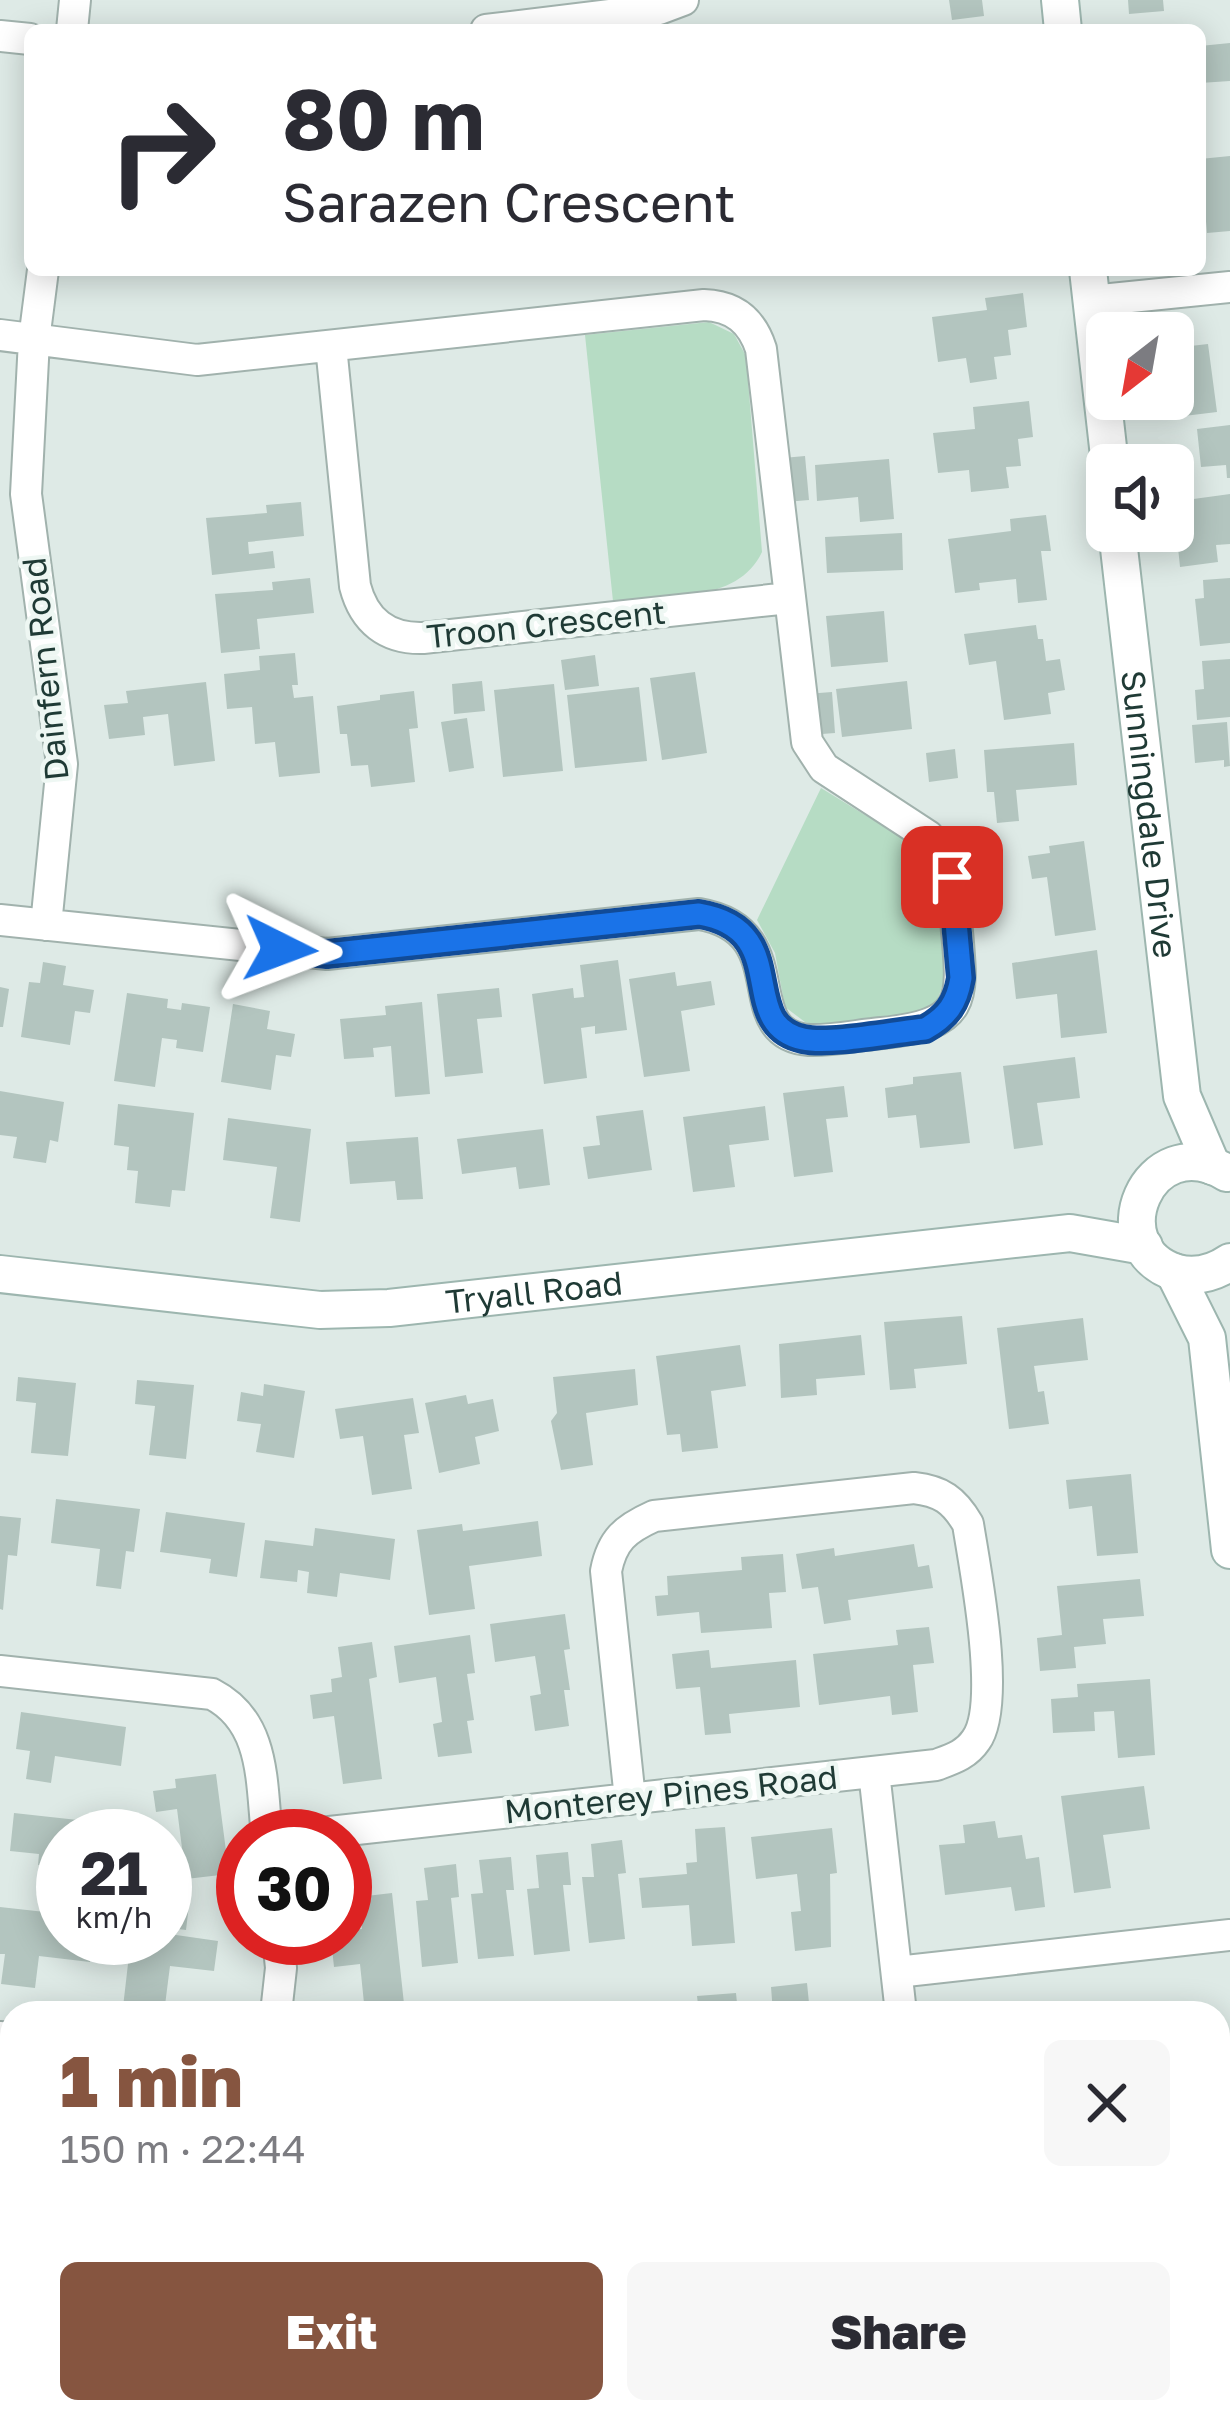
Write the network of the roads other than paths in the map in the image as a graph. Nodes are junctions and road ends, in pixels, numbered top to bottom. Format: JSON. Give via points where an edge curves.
{"nodes":[{"id":1,"x":683,"y":0,"type":"edge"},
{"id":2,"x":535,"y":24,"type":"edge"},
{"id":3,"x":42,"y":276,"type":"edge"},
{"id":4,"x":1089,"y":286,"type":"edge"},
{"id":5,"x":1230,"y":287,"type":"edge"},
{"id":6,"x":0,"y":335,"type":"edge"},
{"id":7,"x":34,"y":340,"type":"junction"},
{"id":8,"x":331,"y":346,"type":"junction"},
{"id":9,"x":1107,"y":444,"type":"edge"},
{"id":10,"x":1119,"y":552,"type":"edge"},
{"id":11,"x":789,"y":598,"type":"junction"},
{"id":12,"x":0,"y":920,"type":"edge"},
{"id":13,"x":46,"y":925,"type":"junction"},
{"id":14,"x":1182,"y":1096,"type":"junction"},
{"id":15,"x":1221,"y":1171,"type":"edge"},
{"id":16,"x":1150,"y":1183,"type":"junction"},
{"id":17,"x":1070,"y":1233,"type":"junction"},
{"id":18,"x":1144,"y":1246,"type":"junction"},
{"id":19,"x":1230,"y":1262,"type":"edge"},
{"id":20,"x":1174,"y":1272,"type":"junction"},
{"id":21,"x":0,"y":1274,"type":"edge"},
{"id":22,"x":1207,"y":1338,"type":"junction"},
{"id":23,"x":1230,"y":1550,"type":"edge"},
{"id":24,"x":0,"y":1670,"type":"edge"},
{"id":25,"x":874,"y":1772,"type":"junction"},
{"id":26,"x":629,"y":1799,"type":"junction"},
{"id":27,"x":264,"y":1809,"type":"edge"},
{"id":28,"x":372,"y":1827,"type":"edge"},
{"id":29,"x":1230,"y":1936,"type":"edge"},
{"id":30,"x":281,"y":1965,"type":"edge"},
{"id":31,"x":897,"y":1972,"type":"junction"},
{"id":32,"x":277,"y":2001,"type":"edge"},
{"id":33,"x":900,"y":2001,"type":"edge"}],
"edges":[{"from":1,"to":2,"type":"street"},
{"from":3,"to":7,"type":"street","name":"Dainfern Road"},
{"from":4,"to":5,"type":"street"},
{"from":4,"to":9,"type":"street"},
{"from":6,"to":7,"type":"street"},
{"from":7,"to":8,"type":"street","via":[[197,360]]},
{"from":7,"to":13,"type":"street","name":"Dainfern Road","via":[[26,494],[62,764]]},
{"from":8,"to":11,"type":"street","via":[[704,305],[730,310],[761,349]]},
{"from":8,"to":11,"type":"street","name":"Troon Crescent","via":[[355,586],[368,616],[394,635]]},
{"from":10,"to":14,"type":"street","name":"Sunningdale Drive"},
{"from":11,"to":13,"type":"street","via":[[807,742],[824,768],[928,836],[952,877],[961,978],[950,1009],[925,1029],[811,1040],[785,1032],[768,1011],[755,948],[734,924],[699,914],[327,954]]},
{"from":12,"to":13,"type":"street"},
{"from":14,"to":15,"type":"street","name":"Sunningdale Drive"},
{"from":14,"to":16,"type":"street","name":"Sunningdale Drive"},
{"from":15,"to":16,"type":"street","via":[[1183,1163]]},
{"from":16,"to":17,"type":"street","name":"Tryall Road"},
{"from":16,"to":18,"type":"street","name":"Sunningdale Drive","via":[[1137,1220]]},
{"from":17,"to":18,"type":"street","name":"Tryall Road"},
{"from":17,"to":21,"type":"street","name":"Tryall Road","via":[[389,1308],[320,1310]]},
{"from":18,"to":20,"type":"street"},
{"from":19,"to":20,"type":"street","via":[[1203,1274]]},
{"from":19,"to":22,"type":"street"},
{"from":20,"to":22,"type":"street"},
{"from":22,"to":23,"type":"street"},
{"from":24,"to":27,"type":"street","via":[[212,1694],[250,1728]]},
{"from":25,"to":26,"type":"street","name":"Monterey Pines Road"},
{"from":25,"to":26,"type":"street","via":[[960,1757],[976,1740],[988,1705],[968,1523],[934,1490],[654,1516],[616,1539],[606,1571]]},
{"from":25,"to":31,"type":"street","name":"Monterey Pines Road"},
{"from":26,"to":28,"type":"street","name":"Monterey Pines Road"},
{"from":29,"to":31,"type":"street"},
{"from":30,"to":32,"type":"street"},
{"from":31,"to":33,"type":"street","name":"Monterey Pines Road"}]}
